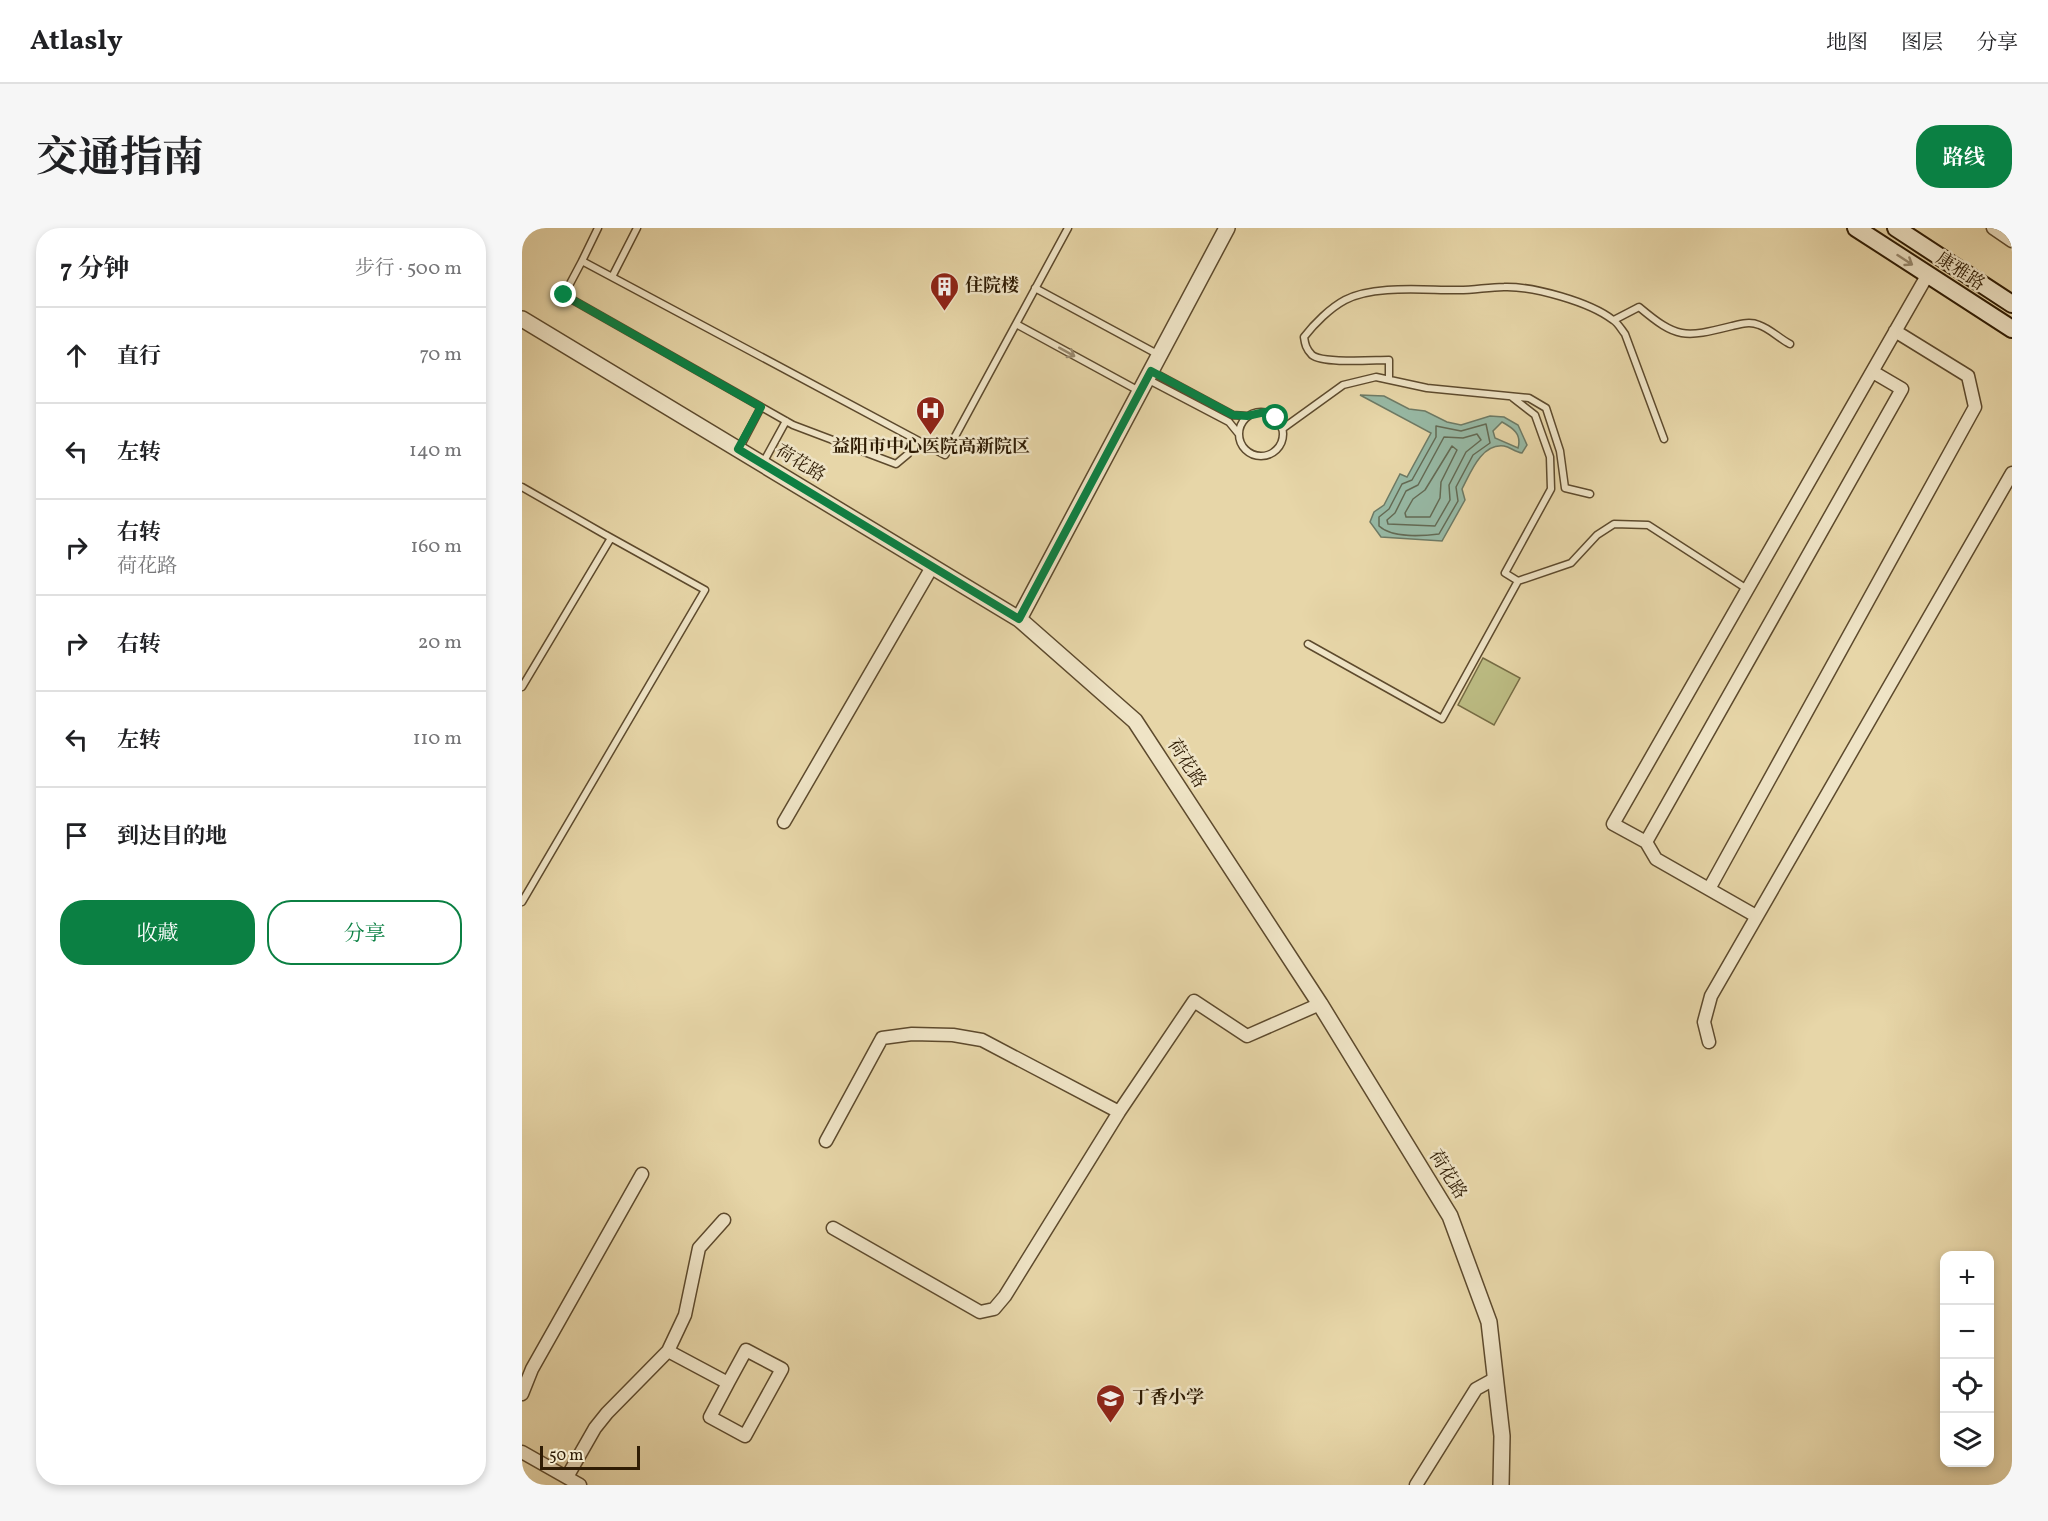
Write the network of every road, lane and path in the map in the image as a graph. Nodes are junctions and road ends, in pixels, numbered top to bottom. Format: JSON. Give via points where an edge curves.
{"nodes":[{"id":1,"x":598,"y":228,"type":"edge"},
{"id":2,"x":637,"y":228,"type":"edge"},
{"id":3,"x":1068,"y":228,"type":"edge"},
{"id":4,"x":1227,"y":228,"type":"edge"},
{"id":5,"x":1856,"y":228,"type":"edge"},
{"id":6,"x":1896,"y":228,"type":"edge"},
{"id":7,"x":1993,"y":228,"type":"edge"},
{"id":8,"x":2012,"y":241,"type":"edge"},
{"id":9,"x":582,"y":261,"type":"junction"},
{"id":10,"x":1928,"y":274,"type":"junction"},
{"id":11,"x":612,"y":277,"type":"junction"},
{"id":12,"x":1035,"y":288,"type":"junction"},
{"id":13,"x":2012,"y":304,"type":"edge"},
{"id":14,"x":522,"y":319,"type":"edge"},
{"id":15,"x":1614,"y":320,"type":"junction"},
{"id":16,"x":1016,"y":324,"type":"junction"},
{"id":17,"x":2012,"y":329,"type":"edge"},
{"id":18,"x":1895,"y":331,"type":"junction"},
{"id":19,"x":1790,"y":344,"type":"dead end"},
{"id":20,"x":1160,"y":355,"type":"junction"},
{"id":21,"x":1872,"y":372,"type":"junction"},
{"id":22,"x":1389,"y":379,"type":"junction"},
{"id":23,"x":1146,"y":381,"type":"junction"},
{"id":24,"x":1513,"y":398,"type":"junction"},
{"id":25,"x":761,"y":407,"type":"junction"},
{"id":26,"x":1247,"y":416,"type":"junction"},
{"id":27,"x":786,"y":421,"type":"junction"},
{"id":28,"x":1282,"y":429,"type":"junction"},
{"id":29,"x":1238,"y":433,"type":"junction"},
{"id":30,"x":1664,"y":439,"type":"dead end"},
{"id":31,"x":738,"y":449,"type":"junction"},
{"id":32,"x":908,"y":454,"type":"dead end"},
{"id":33,"x":763,"y":464,"type":"junction"},
{"id":34,"x":2012,"y":473,"type":"edge"},
{"id":35,"x":522,"y":487,"type":"edge"},
{"id":36,"x":1590,"y":494,"type":"dead end"},
{"id":37,"x":606,"y":535,"type":"junction"},
{"id":38,"x":932,"y":567,"type":"junction"},
{"id":39,"x":1518,"y":581,"type":"junction"},
{"id":40,"x":1748,"y":589,"type":"junction"},
{"id":41,"x":1019,"y":619,"type":"junction"},
{"id":42,"x":1308,"y":644,"type":"dead end"},
{"id":43,"x":522,"y":687,"type":"edge"},
{"id":44,"x":784,"y":822,"type":"dead end"},
{"id":45,"x":1646,"y":843,"type":"junction"},
{"id":46,"x":1709,"y":889,"type":"junction"},
{"id":47,"x":522,"y":902,"type":"edge"},
{"id":48,"x":1756,"y":916,"type":"junction"},
{"id":49,"x":1320,"y":1004,"type":"junction"},
{"id":50,"x":1709,"y":1042,"type":"dead end"},
{"id":51,"x":1119,"y":1112,"type":"junction"},
{"id":52,"x":826,"y":1141,"type":"dead end"},
{"id":53,"x":642,"y":1174,"type":"dead end"},
{"id":54,"x":724,"y":1220,"type":"dead end"},
{"id":55,"x":833,"y":1228,"type":"dead end"},
{"id":56,"x":668,"y":1351,"type":"junction"},
{"id":57,"x":1496,"y":1378,"type":"junction"},
{"id":58,"x":728,"y":1383,"type":"junction"},
{"id":59,"x":522,"y":1394,"type":"edge"},
{"id":60,"x":522,"y":1452,"type":"edge"},
{"id":61,"x":567,"y":1477,"type":"junction"},
{"id":62,"x":580,"y":1485,"type":"edge"},
{"id":63,"x":1416,"y":1485,"type":"edge"},
{"id":64,"x":1501,"y":1485,"type":"edge"}],
"edges":[{"from":1,"to":9,"type":"lane"},
{"from":2,"to":11,"type":"lane"},
{"from":3,"to":12,"type":"lane"},
{"from":4,"to":20,"type":"street"},
{"from":5,"to":10,"type":"main road","name":"康雅路","one_way":true},
{"from":6,"to":13,"type":"main road","name":"康雅路"},
{"from":7,"to":8,"type":"street"},
{"from":9,"to":11,"type":"lane"},
{"from":9,"to":25,"type":"lane","via":[[564,295]]},
{"from":10,"to":17,"type":"main road","name":"康雅路"},
{"from":10,"to":18,"type":"street"},
{"from":11,"to":16,"type":"lane","via":[[945,454]]},
{"from":12,"to":16,"type":"lane"},
{"from":12,"to":20,"type":"lane"},
{"from":14,"to":31,"type":"street","name":"荷花路"},
{"from":15,"to":19,"type":"lane","via":[[1639,307],[1665,328],[1683,335],[1746,323],[1759,325]]},
{"from":15,"to":22,"type":"lane","via":[[1594,309],[1531,289],[1410,288],[1345,300],[1304,337],[1313,356],[1389,360]]},
{"from":15,"to":30,"type":"lane","via":[[1625,334]]},
{"from":16,"to":23,"type":"lane","one_way":true},
{"from":18,"to":21,"type":"street"},
{"from":18,"to":46,"type":"street","via":[[1968,376],[1976,407]]},
{"from":20,"to":23,"type":"street"},
{"from":21,"to":40,"type":"street"},
{"from":21,"to":45,"type":"street","via":[[1902,389]]},
{"from":22,"to":24,"type":"lane","via":[[1427,388]]},
{"from":22,"to":28,"type":"lane","via":[[1376,377],[1343,385]]},
{"from":23,"to":26,"type":"lane","via":[[1233,415]]},
{"from":23,"to":29,"type":"lane","via":[[1230,422]]},
{"from":23,"to":41,"type":"street"},
{"from":24,"to":36,"type":"lane","via":[[1529,398],[1545,408],[1560,451],[1565,488]]},
{"from":24,"to":39,"type":"lane","via":[[1535,415],[1550,457],[1551,489],[1505,573]]},
{"from":25,"to":27,"type":"lane"},
{"from":25,"to":31,"type":"lane"},
{"from":26,"to":28,"type":"lane","via":[[1271,414]]},
{"from":26,"to":29,"type":"lane"},
{"from":27,"to":32,"type":"lane","via":[[896,464]]},
{"from":27,"to":33,"type":"lane"},
{"from":28,"to":29,"type":"lane","via":[[1279,447],[1263,456],[1245,450]]},
{"from":31,"to":33,"type":"street","name":"荷花路"},
{"from":33,"to":38,"type":"street","name":"荷花路"},
{"from":34,"to":48,"type":"street"},
{"from":35,"to":37,"type":"lane"},
{"from":37,"to":43,"type":"lane","via":[[611,538]]},
{"from":37,"to":47,"type":"lane","via":[[705,590]]},
{"from":38,"to":41,"type":"street","name":"荷花路"},
{"from":38,"to":44,"type":"street"},
{"from":39,"to":40,"type":"lane","via":[[1570,563],[1597,535],[1614,524],[1648,525]]},
{"from":39,"to":42,"type":"lane","via":[[1442,719]]},
{"from":40,"to":45,"type":"street","via":[[1613,824]]},
{"from":41,"to":49,"type":"street","name":"荷花路","via":[[1135,722]]},
{"from":45,"to":46,"type":"street","via":[[1656,859]]},
{"from":46,"to":48,"type":"street"},
{"from":48,"to":50,"type":"street","via":[[1711,996],[1704,1022]]},
{"from":49,"to":51,"type":"street","via":[[1247,1036],[1194,1001]]},
{"from":49,"to":57,"type":"street","name":"荷花路","via":[[1450,1216],[1489,1322]]},
{"from":51,"to":52,"type":"street","via":[[982,1040],[912,1034],[882,1038]]},
{"from":51,"to":55,"type":"street","via":[[994,1309],[980,1312]]},
{"from":53,"to":59,"type":"street","via":[[531,1369]]},
{"from":54,"to":56,"type":"street","via":[[699,1248],[685,1315]]},
{"from":56,"to":58,"type":"street"},
{"from":56,"to":61,"type":"street","via":[[595,1428]]},
{"from":57,"to":63,"type":"street","via":[[1476,1389]]},
{"from":57,"to":64,"type":"street","name":"荷花路","via":[[1502,1436]]},
{"from":58,"to":58,"type":"street","via":[[710,1418],[745,1436],[782,1369],[747,1350]]},
{"from":60,"to":61,"type":"street"},
{"from":61,"to":62,"type":"street"}]}
